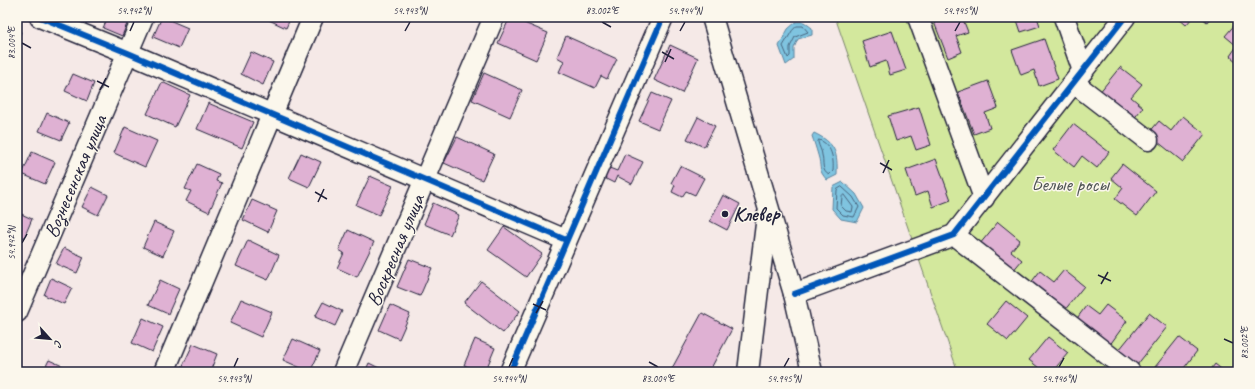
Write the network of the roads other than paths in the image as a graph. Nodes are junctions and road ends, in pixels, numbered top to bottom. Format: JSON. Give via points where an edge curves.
{"nodes":[{"id":1,"x":40,"y":17,"type":"edge"},
{"id":2,"x":143,"y":17,"type":"edge"},
{"id":3,"x":313,"y":17,"type":"edge"},
{"id":4,"x":494,"y":17,"type":"edge"},
{"id":5,"x":663,"y":17,"type":"edge"},
{"id":6,"x":712,"y":17,"type":"edge"},
{"id":7,"x":918,"y":17,"type":"edge"},
{"id":8,"x":1064,"y":17,"type":"edge"},
{"id":9,"x":1125,"y":17,"type":"edge"},
{"id":10,"x":128,"y":53,"type":"junction"},
{"id":11,"x":1078,"y":77,"type":"junction"},
{"id":12,"x":271,"y":115,"type":"junction"},
{"id":13,"x":1148,"y":140,"type":"dead end"},
{"id":14,"x":424,"y":180,"type":"junction"},
{"id":15,"x":984,"y":198,"type":"junction"},
{"id":16,"x":768,"y":210,"type":"junction"},
{"id":17,"x":954,"y":235,"type":"junction"},
{"id":18,"x":566,"y":240,"type":"junction"},
{"id":19,"x":794,"y":294,"type":"junction"},
{"id":20,"x":17,"y":312,"type":"edge"},
{"id":21,"x":751,"y":338,"type":"junction"},
{"id":22,"x":164,"y":372,"type":"edge"},
{"id":23,"x":343,"y":372,"type":"edge"},
{"id":24,"x":510,"y":372,"type":"edge"},
{"id":25,"x":733,"y":372,"type":"edge"},
{"id":26,"x":748,"y":372,"type":"edge"},
{"id":27,"x":812,"y":372,"type":"edge"},
{"id":28,"x":1130,"y":372,"type":"edge"}],
"edges":[{"from":1,"to":10,"type":"street"},
{"from":2,"to":10,"type":"street","name":"Вознесенская улица"},
{"from":3,"to":12,"type":"street"},
{"from":4,"to":14,"type":"street","name":"Воскресная улица"},
{"from":5,"to":18,"type":"street"},
{"from":6,"to":16,"type":"street"},
{"from":7,"to":15,"type":"street"},
{"from":8,"to":11,"type":"street"},
{"from":9,"to":11,"type":"street"},
{"from":10,"to":12,"type":"street"},
{"from":10,"to":20,"type":"street","name":"Вознесенская улица"},
{"from":11,"to":13,"type":"street"},
{"from":11,"to":15,"type":"street"},
{"from":12,"to":14,"type":"street"},
{"from":12,"to":22,"type":"street"},
{"from":14,"to":18,"type":"street"},
{"from":14,"to":23,"type":"street","name":"Воскресная улица"},
{"from":15,"to":17,"type":"street"},
{"from":16,"to":19,"type":"street"},
{"from":16,"to":21,"type":"street"},
{"from":17,"to":19,"type":"street"},
{"from":17,"to":28,"type":"street"},
{"from":18,"to":24,"type":"street"},
{"from":19,"to":27,"type":"street"},
{"from":21,"to":25,"type":"street"},
{"from":21,"to":26,"type":"street"}]}
